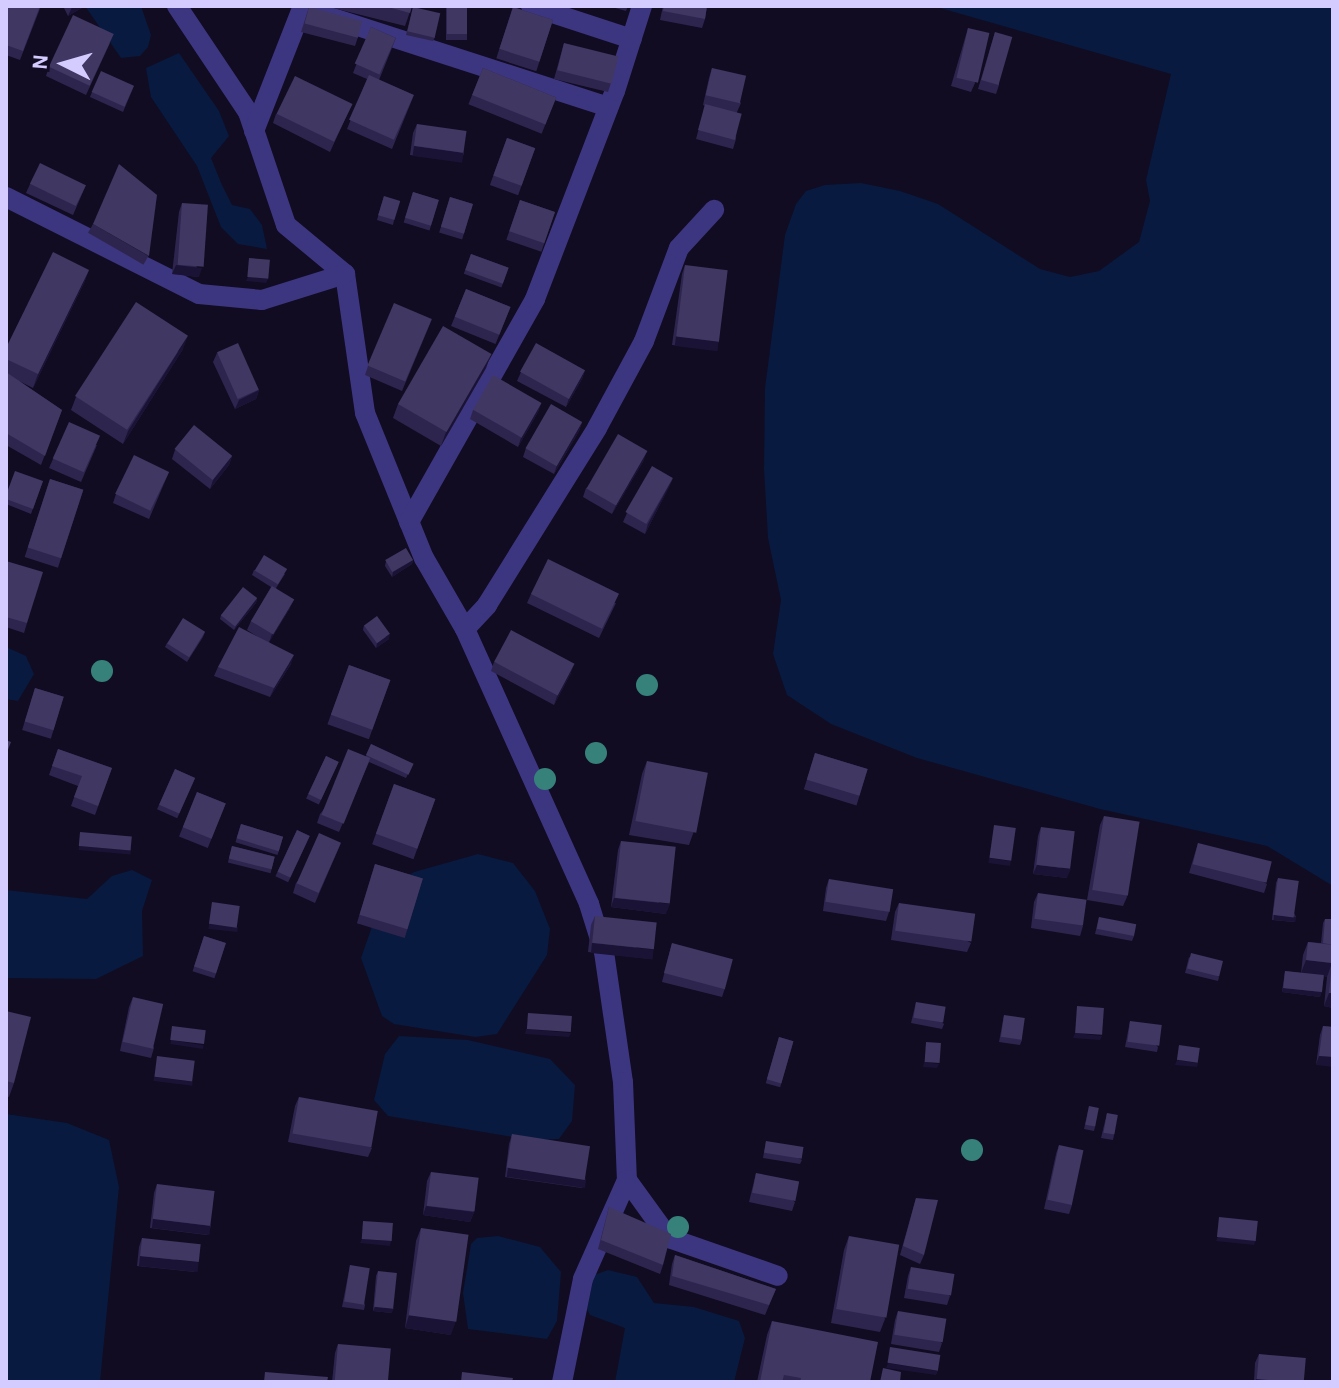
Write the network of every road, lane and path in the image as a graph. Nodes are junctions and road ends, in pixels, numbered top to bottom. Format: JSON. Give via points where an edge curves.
{"nodes":[{"id":1,"x":177,"y":6,"type":"edge"},
{"id":2,"x":531,"y":6,"type":"edge"},
{"id":3,"x":642,"y":6,"type":"edge"},
{"id":4,"x":303,"y":7,"type":"edge"},
{"id":5,"x":632,"y":39,"type":"junction"},
{"id":6,"x":608,"y":107,"type":"junction"},
{"id":7,"x":254,"y":131,"type":"junction"},
{"id":8,"x":6,"y":197,"type":"edge"},
{"id":9,"x":714,"y":210,"type":"dead end"},
{"id":10,"x":345,"y":274,"type":"junction"},
{"id":11,"x":409,"y":522,"type":"junction"},
{"id":12,"x":465,"y":629,"type":"junction"},
{"id":13,"x":627,"y":1180,"type":"junction"},
{"id":14,"x":778,"y":1276,"type":"dead end"},
{"id":15,"x":562,"y":1382,"type":"edge"}],
"edges":[{"from":1,"to":7,"type":"street","via":[[248,112]]},
{"from":2,"to":5,"type":"street"},
{"from":3,"to":5,"type":"street"},
{"from":4,"to":6,"type":"street"},
{"from":4,"to":7,"type":"street"},
{"from":5,"to":6,"type":"street"},
{"from":6,"to":11,"type":"street","via":[[535,299]]},
{"from":7,"to":10,"type":"street","via":[[286,225]]},
{"from":8,"to":10,"type":"street","via":[[199,294],[262,300]]},
{"from":9,"to":12,"type":"street","via":[[679,248],[644,341],[597,428],[487,605]]},
{"from":10,"to":11,"type":"street","via":[[365,413]]},
{"from":11,"to":12,"type":"street"},
{"from":12,"to":13,"type":"street","via":[[589,904],[604,952],[623,1082]]},
{"from":13,"to":14,"type":"street","via":[[669,1238]]},
{"from":13,"to":15,"type":"street","via":[[583,1279]]}]}
